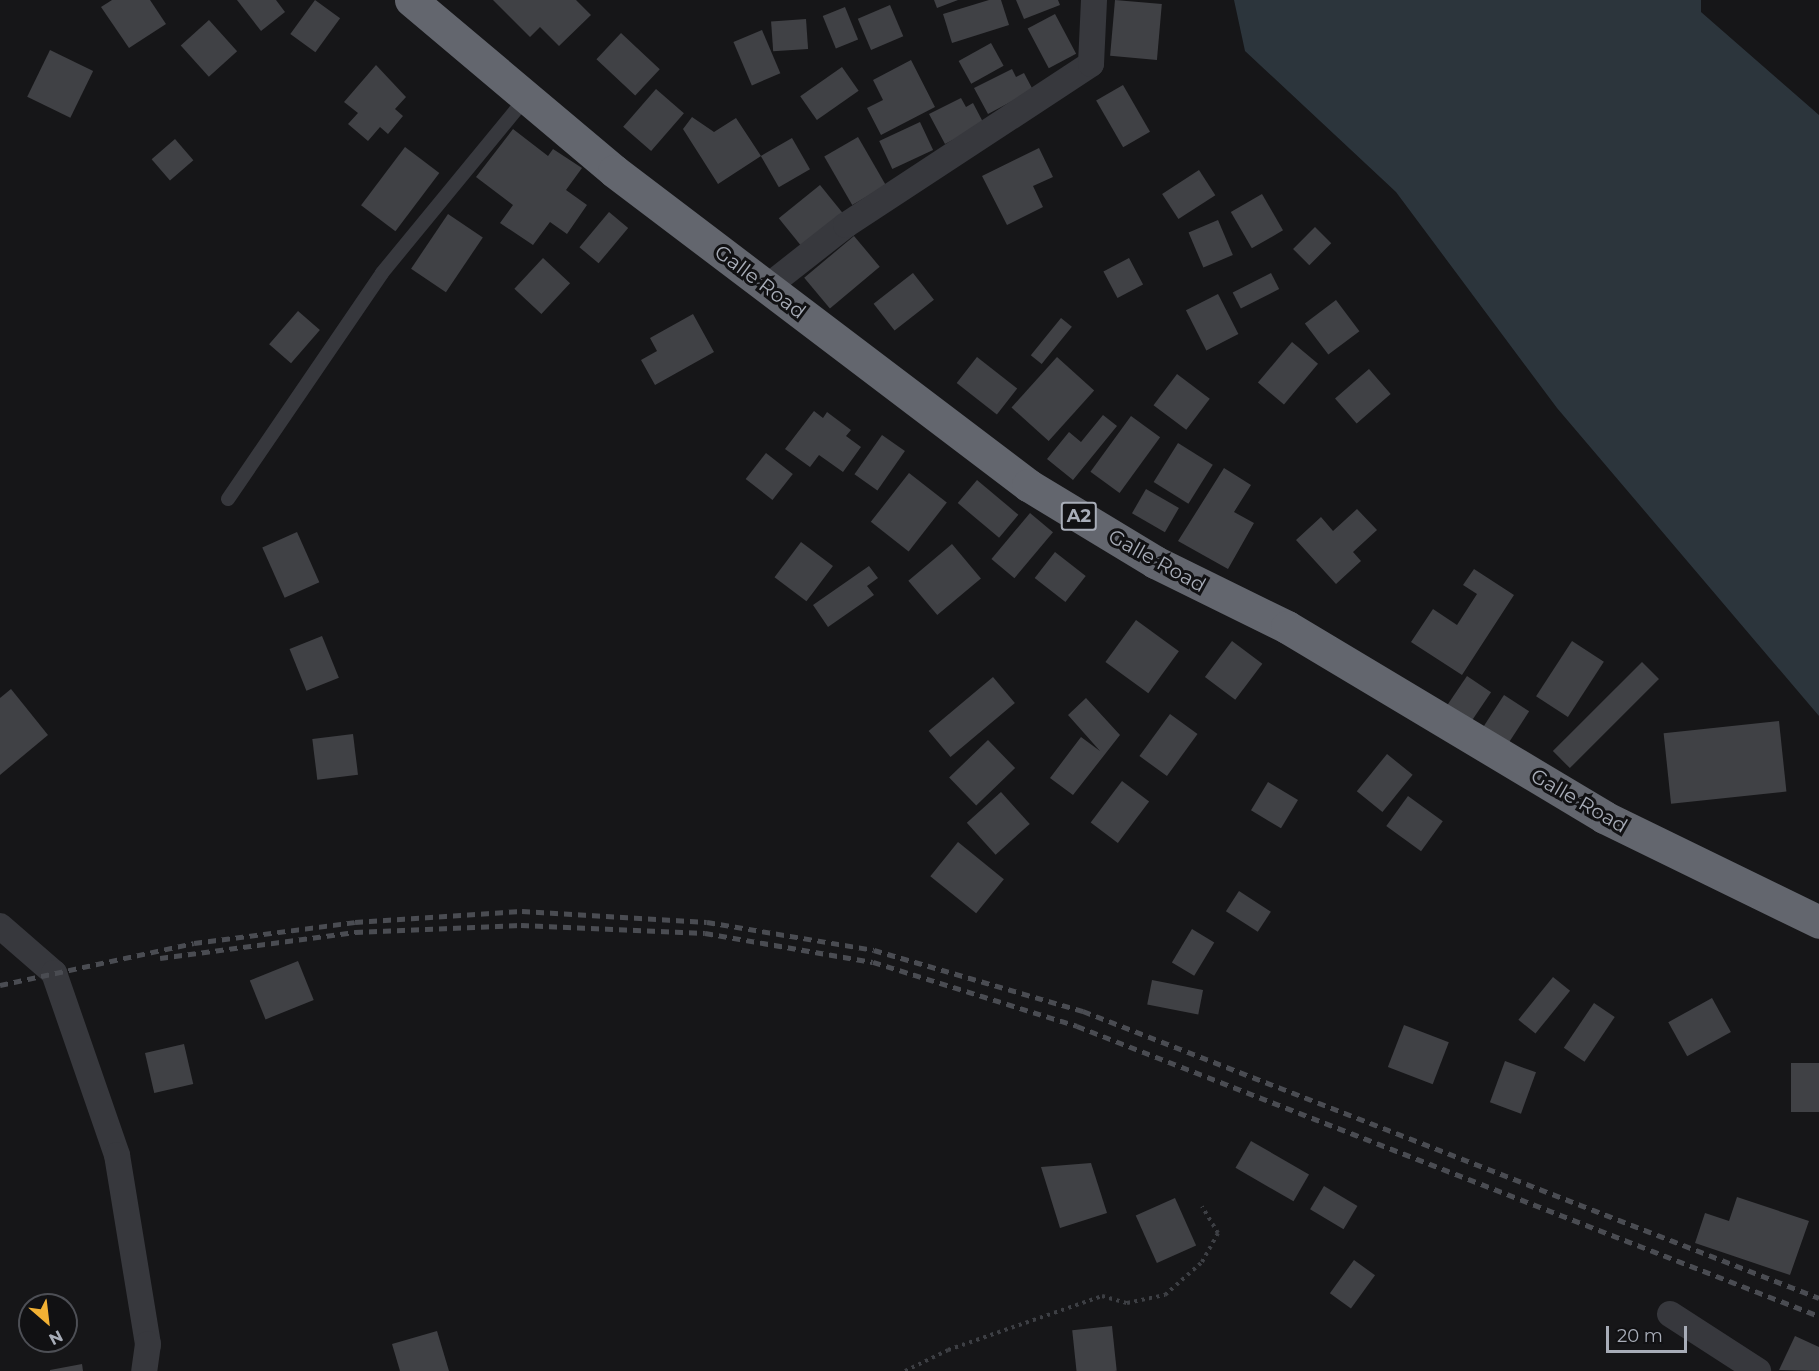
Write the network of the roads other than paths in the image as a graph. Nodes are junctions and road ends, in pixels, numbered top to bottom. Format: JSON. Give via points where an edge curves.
{"nodes":[{"id":1,"x":411,"y":0,"type":"edge"},
{"id":2,"x":1094,"y":0,"type":"edge"},
{"id":3,"x":526,"y":98,"type":"junction"},
{"id":4,"x":767,"y":287,"type":"junction"},
{"id":5,"x":228,"y":499,"type":"dead end"},
{"id":6,"x":1819,"y":922,"type":"edge"},
{"id":7,"x":0,"y":927,"type":"edge"},
{"id":8,"x":1670,"y":1314,"type":"dead end"},
{"id":9,"x":144,"y":1371,"type":"edge"},
{"id":10,"x":1758,"y":1371,"type":"edge"}],
"edges":[{"from":1,"to":3,"type":"highway","name":"Galle Road","number":"A2"},
{"from":2,"to":4,"type":"street","via":[[1091,64],[846,225]]},
{"from":3,"to":4,"type":"highway","name":"Galle Road","number":"A2"},
{"from":3,"to":5,"type":"lane","via":[[382,273]]},
{"from":4,"to":6,"type":"highway","name":"Galle Road","number":"A2","via":[[1028,485],[1145,556],[1287,627],[1604,817]]},
{"from":7,"to":9,"type":"street","via":[[54,973],[117,1155],[148,1344]]},
{"from":8,"to":10,"type":"street"}]}
